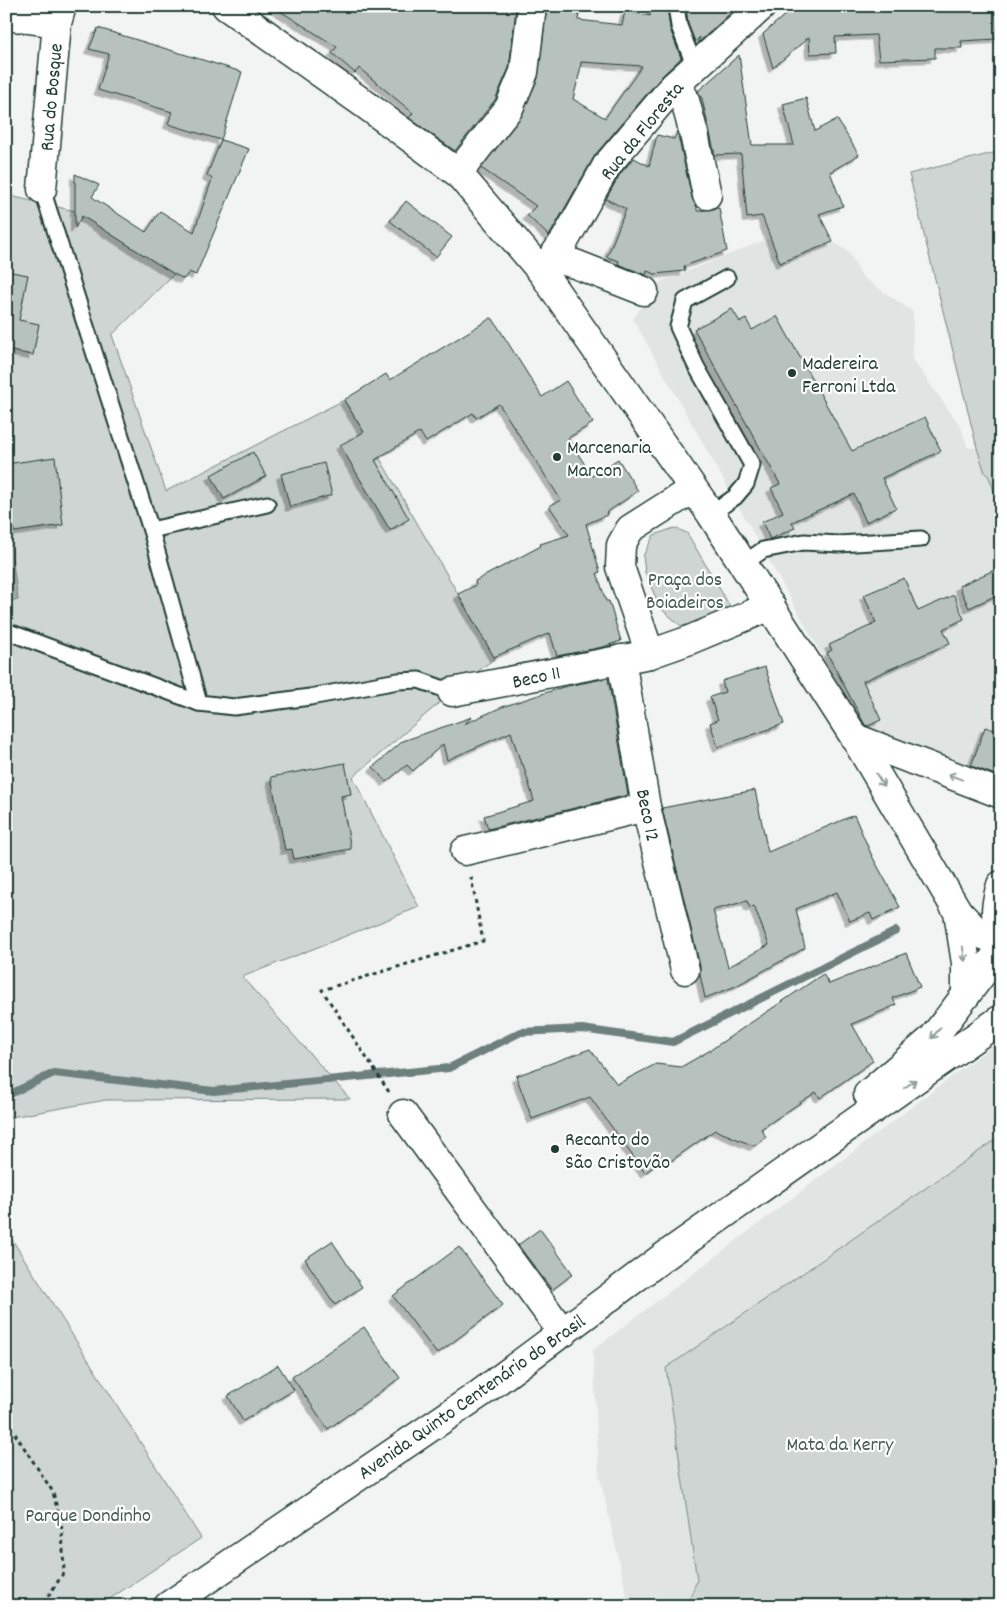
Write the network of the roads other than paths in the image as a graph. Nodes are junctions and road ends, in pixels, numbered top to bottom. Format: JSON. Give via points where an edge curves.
{"nodes":[{"id":1,"x":226,"y":6,"type":"edge"},
{"id":2,"x":532,"y":6,"type":"edge"},
{"id":3,"x":676,"y":6,"type":"edge"},
{"id":4,"x":762,"y":6,"type":"edge"},
{"id":5,"x":63,"y":12,"type":"edge"},
{"id":6,"x":6,"y":16,"type":"edge"},
{"id":7,"x":695,"y":67,"type":"junction"},
{"id":8,"x":674,"y":86,"type":"junction"},
{"id":9,"x":458,"y":173,"type":"junction"},
{"id":10,"x":42,"y":189,"type":"joint"},
{"id":11,"x":707,"y":196,"type":"dead end"},
{"id":12,"x":548,"y":265,"type":"junction"},
{"id":13,"x":727,"y":278,"type":"dead end"},
{"id":14,"x":644,"y":290,"type":"dead end"},
{"id":15,"x":693,"y":490,"type":"junction"},
{"id":16,"x":267,"y":504,"type":"dead end"},
{"id":17,"x":711,"y":514,"type":"junction"},
{"id":18,"x":151,"y":530,"type":"junction"},
{"id":19,"x":921,"y":539,"type":"dead end"},
{"id":20,"x":743,"y":564,"type":"junction"},
{"id":21,"x":771,"y":606,"type":"junction"},
{"id":22,"x":6,"y":630,"type":"edge"},
{"id":23,"x":650,"y":654,"type":"junction"},
{"id":24,"x":621,"y":659,"type":"junction"},
{"id":25,"x":452,"y":692,"type":"joint"},
{"id":26,"x":199,"y":703,"type":"junction"},
{"id":27,"x":855,"y":738,"type":"junction"},
{"id":28,"x":1001,"y":794,"type":"edge"},
{"id":29,"x":646,"y":807,"type":"junction"},
{"id":30,"x":465,"y":851,"type":"road end"},
{"id":31,"x":1001,"y":885,"type":"edge"},
{"id":32,"x":958,"y":912,"type":"junction"},
{"id":33,"x":1001,"y":934,"type":"edge"},
{"id":34,"x":1001,"y":942,"type":"edge"},
{"id":35,"x":1001,"y":949,"type":"edge"},
{"id":36,"x":685,"y":970,"type":"dead end"},
{"id":37,"x":966,"y":996,"type":"junction"},
{"id":38,"x":1001,"y":1019,"type":"edge"},
{"id":39,"x":404,"y":1114,"type":"road end"},
{"id":40,"x":770,"y":1181,"type":"junction"},
{"id":41,"x":563,"y":1333,"type":"junction"},
{"id":42,"x":168,"y":1606,"type":"edge"}],
"edges":[{"from":1,"to":9,"type":"main road"},
{"from":2,"to":9,"type":"main road","via":[[524,72],[510,108]]},
{"from":3,"to":7,"type":"lane","via":[[678,26]]},
{"from":4,"to":7,"type":"main road","name":"Rua da Floresta"},
{"from":5,"to":6,"type":"main road"},
{"from":5,"to":10,"type":"main road","name":"Rua do Bosque"},
{"from":7,"to":8,"type":"main road","name":"Rua da Floresta"},
{"from":8,"to":11,"type":"main road","via":[[684,97]]},
{"from":8,"to":12,"type":"main road","name":"Rua da Floresta","via":[[608,164]]},
{"from":9,"to":12,"type":"main road"},
{"from":10,"to":18,"type":"lane"},
{"from":12,"to":14,"type":"main road","via":[[575,264]]},
{"from":12,"to":15,"type":"main road"},
{"from":13,"to":17,"type":"lane","via":[[685,301],[678,327],[696,366],[752,465],[746,484],[735,497]]},
{"from":15,"to":17,"type":"main road"},
{"from":15,"to":23,"type":"main road","via":[[630,529],[621,545],[620,567]]},
{"from":16,"to":18,"type":"lane"},
{"from":17,"to":20,"type":"main road"},
{"from":18,"to":26,"type":"lane"},
{"from":19,"to":20,"type":"lane","via":[[840,544],[804,542],[763,550]]},
{"from":20,"to":21,"type":"main road"},
{"from":21,"to":23,"type":"main road","name":"Beco 11"},
{"from":21,"to":27,"type":"main road"},
{"from":22,"to":26,"type":"lane"},
{"from":23,"to":24,"type":"main road","name":"Beco 11"},
{"from":24,"to":25,"type":"main road","name":"Beco 11"},
{"from":24,"to":29,"type":"main road","name":"Beco 12"},
{"from":25,"to":26,"type":"lane","via":[[419,680],[398,680],[234,707]]},
{"from":28,"to":27,"type":"main road","one_way":true},
{"from":27,"to":32,"type":"main road","one_way":true},
{"from":29,"to":30,"type":"main road"},
{"from":29,"to":36,"type":"main road","name":"Beco 12"},
{"from":31,"to":33,"type":"main road","via":[[996,905]]},
{"from":32,"to":34,"type":"main road","via":[[978,933]]},
{"from":32,"to":37,"type":"main road","one_way":true,"via":[[966,963]]},
{"from":35,"to":37,"type":"main road","name":"Avenida Quinto Centenário do Brasil"},
{"from":37,"to":40,"type":"main road","name":"Avenida Quinto Centenário do Brasil","one_way":true,"via":[[932,1038]]},
{"from":40,"to":38,"type":"main road","name":"Avenida Quinto Centenário do Brasil","one_way":true},
{"from":39,"to":41,"type":"main road"},
{"from":40,"to":41,"type":"main road","name":"Avenida Quinto Centenário do Brasil"},
{"from":41,"to":42,"type":"main road","name":"Avenida Quinto Centenário do Brasil","via":[[481,1393]]}]}
